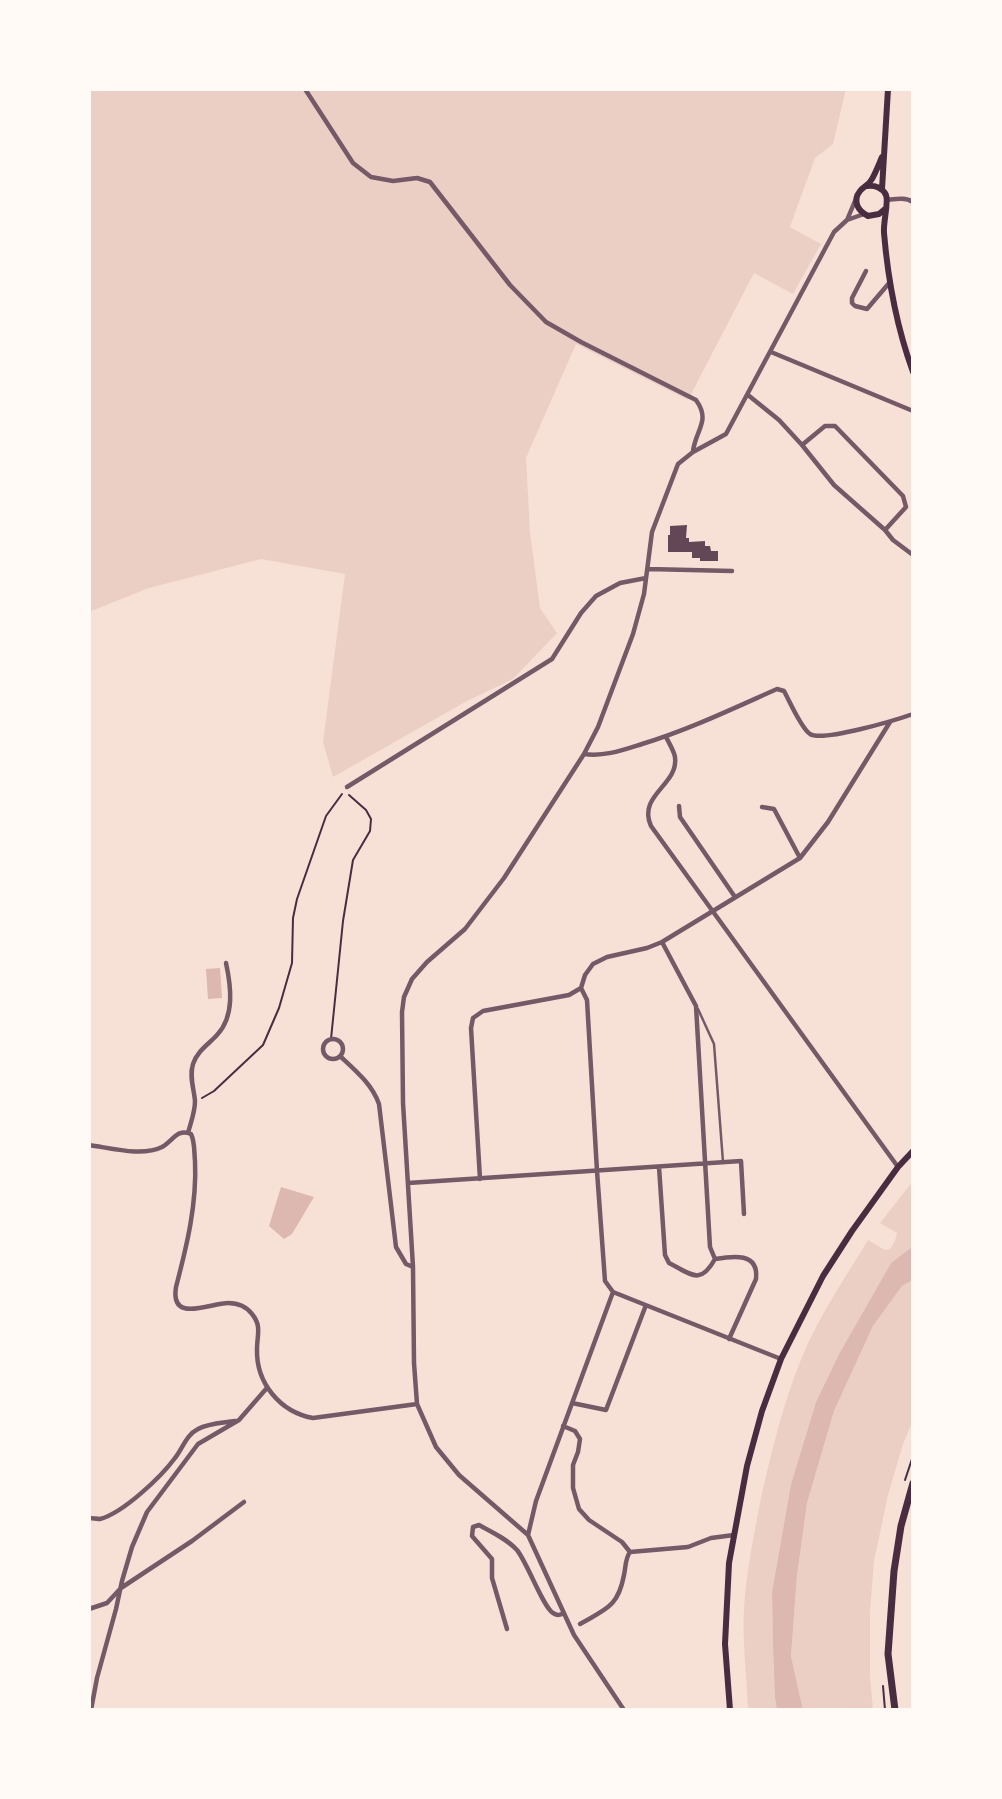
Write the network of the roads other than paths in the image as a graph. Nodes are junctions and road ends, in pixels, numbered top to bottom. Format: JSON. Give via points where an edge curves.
{"nodes":[{"id":1,"x":305,"y":89,"type":"edge"},
{"id":2,"x":888,"y":89,"type":"edge"},
{"id":3,"x":884,"y":152,"type":"junction"},
{"id":4,"x":867,"y":186,"type":"junction"},
{"id":5,"x":882,"y":189,"type":"junction"},
{"id":6,"x":856,"y":200,"type":"junction"},
{"id":7,"x":887,"y":200,"type":"junction"},
{"id":8,"x":913,"y":202,"type":"edge"},
{"id":9,"x":885,"y":209,"type":"junction"},
{"id":10,"x":868,"y":215,"type":"junction"},
{"id":11,"x":846,"y":220,"type":"junction"},
{"id":12,"x":884,"y":231,"type":"junction"},
{"id":13,"x":866,"y":271,"type":"dead end"},
{"id":14,"x":891,"y":282,"type":"junction"},
{"id":15,"x":771,"y":352,"type":"junction"},
{"id":16,"x":913,"y":373,"type":"edge"},
{"id":17,"x":748,"y":395,"type":"junction"},
{"id":18,"x":913,"y":411,"type":"edge"},
{"id":19,"x":802,"y":445,"type":"junction"},
{"id":20,"x":693,"y":452,"type":"junction"},
{"id":21,"x":885,"y":530,"type":"junction"},
{"id":22,"x":913,"y":555,"type":"edge"},
{"id":23,"x":648,"y":569,"type":"junction"},
{"id":24,"x":732,"y":571,"type":"dead end"},
{"id":25,"x":646,"y":578,"type":"junction"},
{"id":26,"x":913,"y":714,"type":"edge"},
{"id":27,"x":890,"y":722,"type":"junction"},
{"id":28,"x":666,"y":737,"type":"junction"},
{"id":29,"x":584,"y":754,"type":"junction"},
{"id":30,"x":347,"y":787,"type":"road end"},
{"id":31,"x":679,"y":806,"type":"dead end"},
{"id":32,"x":762,"y":807,"type":"dead end"},
{"id":33,"x":800,"y":858,"type":"junction"},
{"id":34,"x":735,"y":897,"type":"junction"},
{"id":35,"x":712,"y":910,"type":"junction"},
{"id":36,"x":662,"y":942,"type":"junction"},
{"id":37,"x":226,"y":963,"type":"dead end"},
{"id":38,"x":581,"y":988,"type":"junction"},
{"id":39,"x":696,"y":1006,"type":"junction"},
{"id":40,"x":340,"y":1056,"type":"junction"},
{"id":41,"x":188,"y":1132,"type":"junction"},
{"id":42,"x":89,"y":1145,"type":"edge"},
{"id":43,"x":913,"y":1151,"type":"edge"},
{"id":44,"x":723,"y":1163,"type":"junction"},
{"id":45,"x":705,"y":1164,"type":"junction"},
{"id":46,"x":659,"y":1167,"type":"junction"},
{"id":47,"x":898,"y":1167,"type":"junction"},
{"id":48,"x":597,"y":1171,"type":"junction"},
{"id":49,"x":480,"y":1179,"type":"junction"},
{"id":50,"x":408,"y":1183,"type":"junction"},
{"id":51,"x":744,"y":1214,"type":"dead end"},
{"id":52,"x":715,"y":1259,"type":"junction"},
{"id":53,"x":413,"y":1267,"type":"junction"},
{"id":54,"x":613,"y":1292,"type":"junction"},
{"id":55,"x":646,"y":1305,"type":"junction"},
{"id":56,"x":729,"y":1339,"type":"junction"},
{"id":57,"x":780,"y":1359,"type":"junction"},
{"id":58,"x":266,"y":1389,"type":"junction"},
{"id":59,"x":572,"y":1403,"type":"junction"},
{"id":60,"x":417,"y":1404,"type":"junction"},
{"id":61,"x":239,"y":1420,"type":"junction"},
{"id":62,"x":563,"y":1426,"type":"junction"},
{"id":63,"x":913,"y":1483,"type":"edge"},
{"id":64,"x":244,"y":1502,"type":"dead end"},
{"id":65,"x":89,"y":1518,"type":"edge"},
{"id":66,"x":528,"y":1535,"type":"junction"},
{"id":67,"x":734,"y":1535,"type":"junction"},
{"id":68,"x":630,"y":1552,"type":"junction"},
{"id":69,"x":121,"y":1588,"type":"junction"},
{"id":70,"x":89,"y":1609,"type":"edge"},
{"id":71,"x":564,"y":1613,"type":"junction"},
{"id":72,"x":580,"y":1624,"type":"dead end"},
{"id":73,"x":507,"y":1629,"type":"dead end"},
{"id":74,"x":91,"y":1710,"type":"edge"},
{"id":75,"x":624,"y":1710,"type":"edge"},
{"id":76,"x":730,"y":1710,"type":"edge"},
{"id":77,"x":895,"y":1710,"type":"edge"}],
"edges":[{"from":1,"to":20,"type":"street","via":[[353,163],[371,177],[430,182],[510,285],[546,322],[696,400],[704,421]]},
{"from":2,"to":3,"type":"main road"},
{"from":3,"to":4,"type":"main road"},
{"from":3,"to":5,"type":"main road"},
{"from":4,"to":5,"type":"main road"},
{"from":4,"to":6,"type":"main road"},
{"from":5,"to":7,"type":"main road"},
{"from":6,"to":10,"type":"main road"},
{"from":6,"to":11,"type":"street"},
{"from":7,"to":8,"type":"street"},
{"from":7,"to":9,"type":"main road"},
{"from":9,"to":10,"type":"main road"},
{"from":9,"to":12,"type":"main road"},
{"from":10,"to":11,"type":"street"},
{"from":10,"to":12,"type":"main road"},
{"from":11,"to":15,"type":"street","via":[[834,232]]},
{"from":12,"to":14,"type":"main road"},
{"from":13,"to":14,"type":"street","via":[[852,298],[855,306],[867,309]]},
{"from":14,"to":16,"type":"main road"},
{"from":15,"to":17,"type":"street"},
{"from":15,"to":18,"type":"street"},
{"from":17,"to":19,"type":"street"},
{"from":17,"to":20,"type":"street","via":[[726,434]]},
{"from":19,"to":21,"type":"street","via":[[834,485]]},
{"from":19,"to":21,"type":"street","via":[[825,426],[835,426],[903,496],[906,506]]},
{"from":20,"to":23,"type":"street","via":[[678,464],[652,532]]},
{"from":21,"to":22,"type":"street"},
{"from":23,"to":24,"type":"street"},
{"from":23,"to":25,"type":"street"},
{"from":25,"to":29,"type":"street","via":[[633,634]]},
{"from":25,"to":30,"type":"street","via":[[620,583],[596,596],[552,659]]},
{"from":26,"to":27,"type":"street"},
{"from":27,"to":28,"type":"street","via":[[816,737],[807,732],[784,691],[777,690]]},
{"from":27,"to":33,"type":"street"},
{"from":28,"to":29,"type":"street","via":[[618,752]]},
{"from":28,"to":35,"type":"street","via":[[674,766],[649,805],[647,818]]},
{"from":29,"to":50,"type":"street","via":[[504,878],[465,929],[412,979],[404,997]]},
{"from":31,"to":34,"type":"street","via":[[680,817]]},
{"from":32,"to":33,"type":"street","via":[[774,809]]},
{"from":33,"to":34,"type":"street"},
{"from":34,"to":35,"type":"street"},
{"from":35,"to":36,"type":"street"},
{"from":35,"to":47,"type":"street"},
{"from":36,"to":38,"type":"street","via":[[593,964]]},
{"from":36,"to":39,"type":"street"},
{"from":37,"to":41,"type":"street","via":[[231,996],[227,1020],[193,1063],[195,1103]]},
{"from":38,"to":48,"type":"street","via":[[587,1000]]},
{"from":38,"to":49,"type":"street","via":[[569,995],[483,1011],[474,1018]]},
{"from":39,"to":44,"type":"lane","via":[[714,1044]]},
{"from":39,"to":45,"type":"street"},
{"from":40,"to":40,"type":"street","via":[[324,1055],[323,1045],[331,1039],[341,1042]]},
{"from":40,"to":53,"type":"street","via":[[358,1072],[379,1104],[396,1247]]},
{"from":41,"to":42,"type":"street","via":[[149,1150]]},
{"from":41,"to":58,"type":"street","via":[[193,1138],[195,1198],[175,1296],[184,1308],[193,1310],[226,1303],[250,1311],[259,1325],[257,1352]]},
{"from":43,"to":47,"type":"main road"},
{"from":44,"to":45,"type":"street"},
{"from":44,"to":51,"type":"street","via":[[741,1161]]},
{"from":45,"to":46,"type":"street"},
{"from":45,"to":52,"type":"street","via":[[710,1247]]},
{"from":46,"to":48,"type":"street"},
{"from":46,"to":52,"type":"street","via":[[668,1263],[700,1276]]},
{"from":47,"to":57,"type":"main road","via":[[822,1276]]},
{"from":48,"to":49,"type":"street"},
{"from":48,"to":54,"type":"street","via":[[605,1280]]},
{"from":49,"to":50,"type":"street"},
{"from":50,"to":53,"type":"street"},
{"from":52,"to":56,"type":"street","via":[[746,1258],[757,1270]]},
{"from":53,"to":60,"type":"street"},
{"from":54,"to":55,"type":"street"},
{"from":54,"to":59,"type":"street"},
{"from":55,"to":56,"type":"street"},
{"from":55,"to":59,"type":"street","via":[[606,1410]]},
{"from":56,"to":57,"type":"street"},
{"from":57,"to":67,"type":"main road","via":[[747,1466]]},
{"from":58,"to":60,"type":"street","via":[[285,1407],[313,1418]]},
{"from":58,"to":61,"type":"street"},
{"from":59,"to":62,"type":"street"},
{"from":60,"to":66,"type":"street","via":[[436,1447],[459,1475]]},
{"from":61,"to":65,"type":"street","via":[[197,1429],[176,1458],[124,1506],[99,1519]]},
{"from":61,"to":69,"type":"street","via":[[198,1444],[147,1512]]},
{"from":62,"to":66,"type":"street"},
{"from":62,"to":68,"type":"street","via":[[580,1439],[573,1465],[579,1509]]},
{"from":63,"to":77,"type":"main road","via":[[894,1571],[888,1654]]},
{"from":64,"to":69,"type":"street"},
{"from":66,"to":71,"type":"street"},
{"from":67,"to":68,"type":"street","via":[[688,1547]]},
{"from":67,"to":76,"type":"main road","via":[[725,1644]]},
{"from":68,"to":72,"type":"street","via":[[620,1592],[610,1606]]},
{"from":69,"to":70,"type":"street","via":[[107,1603]]},
{"from":69,"to":74,"type":"street"},
{"from":71,"to":73,"type":"street","via":[[552,1613],[515,1547],[479,1525],[473,1527],[472,1536],[492,1559],[492,1578]]},
{"from":71,"to":75,"type":"street"}]}
